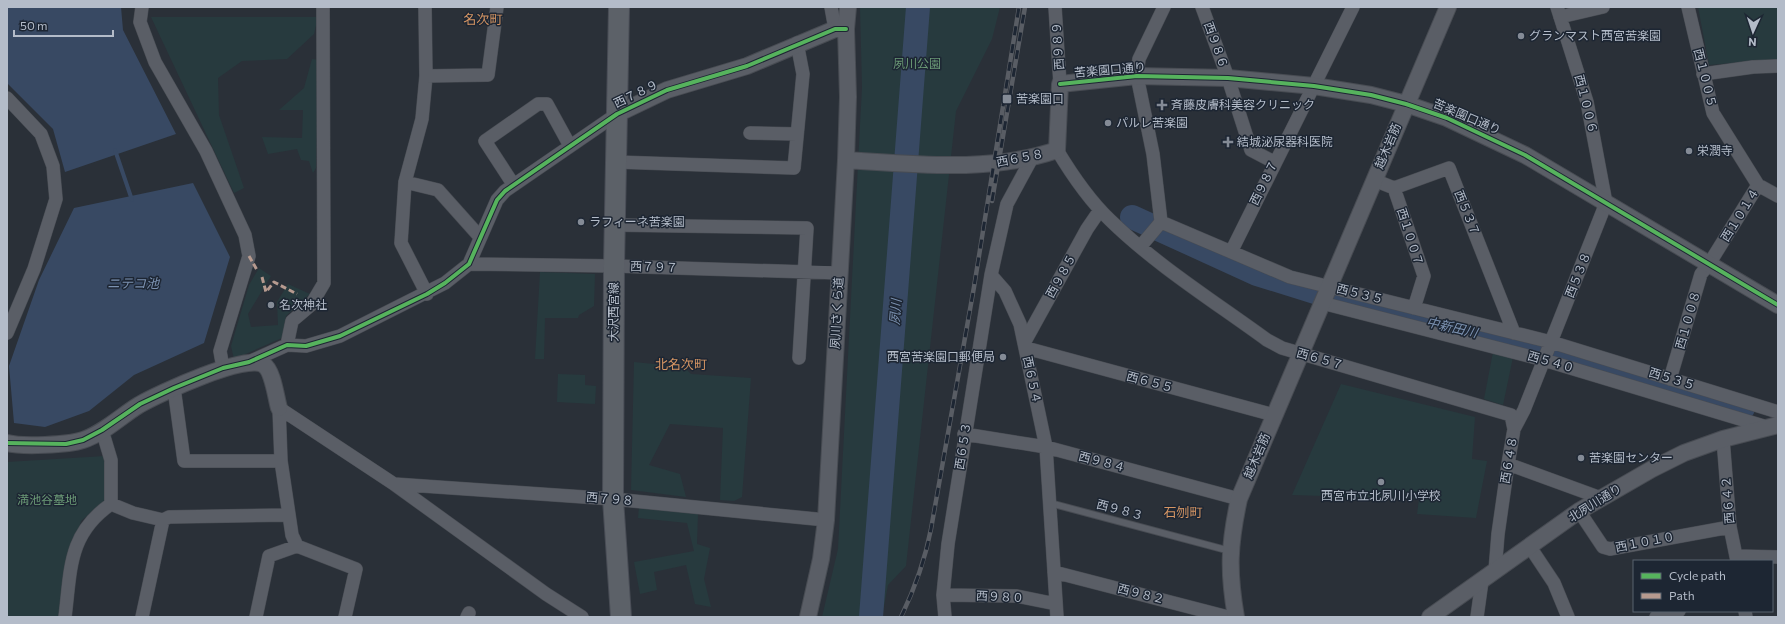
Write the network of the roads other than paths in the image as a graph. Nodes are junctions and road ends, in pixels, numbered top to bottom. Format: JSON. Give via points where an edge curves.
{"nodes":[{"id":1,"x":142,"y":7,"type":"edge"},
{"id":2,"x":323,"y":7,"type":"edge"},
{"id":3,"x":425,"y":7,"type":"edge"},
{"id":4,"x":497,"y":7,"type":"edge"},
{"id":5,"x":619,"y":7,"type":"edge"},
{"id":6,"x":831,"y":7,"type":"edge"},
{"id":7,"x":848,"y":7,"type":"edge"},
{"id":8,"x":1055,"y":7,"type":"edge"},
{"id":9,"x":1164,"y":7,"type":"edge"},
{"id":10,"x":1202,"y":7,"type":"edge"},
{"id":11,"x":1352,"y":7,"type":"edge"},
{"id":12,"x":1448,"y":7,"type":"edge"},
{"id":13,"x":1603,"y":7,"type":"edge"},
{"id":14,"x":1688,"y":7,"type":"edge"},
{"id":15,"x":1559,"y":12,"type":"edge"},
{"id":16,"x":840,"y":29,"type":"junction"},
{"id":17,"x":797,"y":43,"type":"junction"},
{"id":18,"x":1778,"y":66,"type":"edge"},
{"id":19,"x":1703,"y":74,"type":"junction"},
{"id":20,"x":426,"y":76,"type":"junction"},
{"id":21,"x":1137,"y":76,"type":"junction"},
{"id":22,"x":1228,"y":78,"type":"junction"},
{"id":23,"x":1060,"y":84,"type":"junction"},
{"id":24,"x":1314,"y":86,"type":"junction"},
{"id":25,"x":7,"y":98,"type":"edge"},
{"id":26,"x":1406,"y":104,"type":"junction"},
{"id":27,"x":617,"y":114,"type":"junction"},
{"id":28,"x":750,"y":133,"type":"dead end"},
{"id":29,"x":797,"y":134,"type":"junction"},
{"id":30,"x":570,"y":146,"type":"junction"},
{"id":31,"x":1057,"y":150,"type":"junction"},
{"id":32,"x":1032,"y":158,"type":"junction"},
{"id":33,"x":846,"y":160,"type":"junction"},
{"id":34,"x":616,"y":162,"type":"junction"},
{"id":35,"x":1274,"y":162,"type":"junction"},
{"id":36,"x":1374,"y":180,"type":"junction"},
{"id":37,"x":404,"y":182,"type":"junction"},
{"id":38,"x":513,"y":184,"type":"junction"},
{"id":39,"x":1758,"y":185,"type":"junction"},
{"id":40,"x":1394,"y":188,"type":"junction"},
{"id":41,"x":1778,"y":196,"type":"edge"},
{"id":42,"x":1606,"y":203,"type":"junction"},
{"id":43,"x":1100,"y":210,"type":"junction"},
{"id":44,"x":1159,"y":224,"type":"junction"},
{"id":45,"x":615,"y":225,"type":"junction"},
{"id":46,"x":480,"y":237,"type":"junction"},
{"id":47,"x":1140,"y":247,"type":"junction"},
{"id":48,"x":1231,"y":252,"type":"junction"},
{"id":49,"x":469,"y":264,"type":"junction"},
{"id":50,"x":1709,"y":264,"type":"junction"},
{"id":51,"x":614,"y":266,"type":"junction"},
{"id":52,"x":803,"y":272,"type":"junction"},
{"id":53,"x":840,"y":273,"type":"junction"},
{"id":54,"x":991,"y":275,"type":"junction"},
{"id":55,"x":1329,"y":286,"type":"junction"},
{"id":56,"x":427,"y":294,"type":"junction"},
{"id":57,"x":1322,"y":303,"type":"junction"},
{"id":58,"x":1778,"y":305,"type":"edge"},
{"id":59,"x":1414,"y":308,"type":"junction"},
{"id":60,"x":7,"y":333,"type":"edge"},
{"id":61,"x":1514,"y":333,"type":"junction"},
{"id":62,"x":287,"y":345,"type":"junction"},
{"id":63,"x":1025,"y":346,"type":"junction"},
{"id":64,"x":1547,"y":351,"type":"junction"},
{"id":65,"x":1301,"y":354,"type":"junction"},
{"id":66,"x":799,"y":358,"type":"dead end"},
{"id":67,"x":249,"y":362,"type":"junction"},
{"id":68,"x":223,"y":368,"type":"junction"},
{"id":69,"x":1670,"y":379,"type":"junction"},
{"id":70,"x":174,"y":388,"type":"junction"},
{"id":71,"x":279,"y":408,"type":"junction"},
{"id":72,"x":1274,"y":415,"type":"junction"},
{"id":73,"x":1776,"y":424,"type":"edge"},
{"id":74,"x":1514,"y":429,"type":"junction"},
{"id":75,"x":102,"y":430,"type":"junction"},
{"id":76,"x":964,"y":434,"type":"junction"},
{"id":77,"x":1723,"y":439,"type":"junction"},
{"id":78,"x":7,"y":443,"type":"edge"},
{"id":79,"x":1046,"y":447,"type":"junction"},
{"id":80,"x":281,"y":461,"type":"junction"},
{"id":81,"x":1508,"y":464,"type":"junction"},
{"id":82,"x":394,"y":484,"type":"junction"},
{"id":83,"x":1601,"y":498,"type":"junction"},
{"id":84,"x":613,"y":499,"type":"junction"},
{"id":85,"x":1239,"y":499,"type":"junction"},
{"id":86,"x":1050,"y":502,"type":"junction"},
{"id":87,"x":111,"y":504,"type":"junction"},
{"id":88,"x":1579,"y":511,"type":"junction"},
{"id":89,"x":289,"y":515,"type":"junction"},
{"id":90,"x":163,"y":520,"type":"junction"},
{"id":91,"x":826,"y":520,"type":"junction"},
{"id":92,"x":1730,"y":527,"type":"junction"},
{"id":93,"x":297,"y":546,"type":"junction"},
{"id":94,"x":1530,"y":547,"type":"junction"},
{"id":95,"x":1230,"y":551,"type":"junction"},
{"id":96,"x":1778,"y":557,"type":"edge"},
{"id":97,"x":1736,"y":559,"type":"edge"},
{"id":98,"x":1495,"y":570,"type":"junction"},
{"id":99,"x":1054,"y":572,"type":"junction"},
{"id":100,"x":1482,"y":581,"type":"junction"},
{"id":101,"x":943,"y":595,"type":"junction"},
{"id":102,"x":1057,"y":611,"type":"edge"},
{"id":103,"x":1675,"y":612,"type":"edge"},
{"id":104,"x":65,"y":617,"type":"edge"},
{"id":105,"x":142,"y":617,"type":"edge"},
{"id":106,"x":256,"y":617,"type":"edge"},
{"id":107,"x":345,"y":617,"type":"edge"},
{"id":108,"x":582,"y":617,"type":"edge"},
{"id":109,"x":621,"y":617,"type":"edge"},
{"id":110,"x":808,"y":617,"type":"edge"},
{"id":111,"x":945,"y":617,"type":"edge"},
{"id":112,"x":1228,"y":617,"type":"edge"},
{"id":113,"x":1236,"y":617,"type":"edge"},
{"id":114,"x":1430,"y":617,"type":"edge"},
{"id":115,"x":1477,"y":617,"type":"edge"},
{"id":116,"x":1568,"y":617,"type":"edge"},
{"id":117,"x":1656,"y":617,"type":"edge"}],
"edges":[{"from":1,"to":68,"type":"street","via":[[140,22],[155,62],[206,151],[245,235],[249,256],[220,351]]},
{"from":2,"to":62,"type":"street","via":[[324,283],[311,305],[292,321]]},
{"from":3,"to":20,"type":"street"},
{"from":4,"to":20,"type":"street","via":[[488,75]]},
{"from":5,"to":27,"type":"main road","name":"大沢西宮線"},
{"from":6,"to":16,"type":"street"},
{"from":7,"to":16,"type":"street","name":"夙川さくら道"},
{"from":8,"to":23,"type":"street","name":"西９８９"},
{"from":9,"to":21,"type":"street","via":[[1139,59]]},
{"from":10,"to":22,"type":"street","name":"西９８６"},
{"from":11,"to":24,"type":"street","name":"西９８７"},
{"from":12,"to":26,"type":"street","name":"越木岩筋"},
{"from":13,"to":15,"type":"street"},
{"from":14,"to":19,"type":"street","name":"西１００５"},
{"from":15,"to":42,"type":"street","name":"西１００６","via":[[1587,102]]},
{"from":16,"to":17,"type":"street","name":"西７８９"},
{"from":16,"to":33,"type":"street","name":"夙川さくら道","via":[[848,97]]},
{"from":17,"to":27,"type":"street","name":"西７８９","via":[[746,66],[667,90]]},
{"from":17,"to":29,"type":"street","via":[[803,74]]},
{"from":18,"to":19,"type":"street"},
{"from":19,"to":39,"type":"street","name":"西１００５","via":[[1713,113]]},
{"from":20,"to":37,"type":"street","via":[[422,119]]},
{"from":21,"to":22,"type":"street","name":"苦楽園口通り"},
{"from":21,"to":23,"type":"street","name":"苦楽園口通り"},
{"from":21,"to":44,"type":"street","via":[[1153,154]]},
{"from":22,"to":24,"type":"street","name":"苦楽園口通り"},
{"from":22,"to":35,"type":"street","name":"西９８６","via":[[1251,150]]},
{"from":23,"to":31,"type":"street"},
{"from":24,"to":26,"type":"street","name":"苦楽園口通り","via":[[1371,95]]},
{"from":24,"to":35,"type":"street","name":"西９８７"},
{"from":25,"to":60,"type":"street","via":[[41,134],[53,166],[56,199],[34,270]]},
{"from":26,"to":36,"type":"street","name":"越木岩筋"},
{"from":26,"to":42,"type":"street","name":"苦楽園口通り","via":[[1447,118],[1525,154]]},
{"from":27,"to":30,"type":"street","name":"西７８９"},
{"from":27,"to":34,"type":"main road","name":"大沢西宮線"},
{"from":28,"to":29,"type":"street"},
{"from":29,"to":34,"type":"street","via":[[794,168]]},
{"from":30,"to":38,"type":"street","name":"西７８９"},
{"from":30,"to":38,"type":"street","via":[[547,104],[538,104],[485,141]]},
{"from":31,"to":32,"type":"street","name":"西６５８"},
{"from":31,"to":43,"type":"street","name":"西６５８","via":[[1072,175]]},
{"from":32,"to":33,"type":"street","name":"西６５８","via":[[993,163],[934,164]]},
{"from":32,"to":54,"type":"street","via":[[1007,204]]},
{"from":33,"to":53,"type":"street","name":"夙川さくら道"},
{"from":34,"to":45,"type":"main road","name":"大沢西宮線"},
{"from":35,"to":48,"type":"street","name":"西９８７"},
{"from":36,"to":40,"type":"street"},
{"from":36,"to":55,"type":"street","name":"越木岩筋"},
{"from":37,"to":46,"type":"street","via":[[438,190]]},
{"from":37,"to":56,"type":"street","via":[[401,243]]},
{"from":38,"to":46,"type":"street","name":"西７８９","via":[[497,200]]},
{"from":39,"to":41,"type":"street","name":"西１０１４"},
{"from":39,"to":50,"type":"street","name":"西１０１４"},
{"from":40,"to":59,"type":"street","name":"西１００７","via":[[1424,276]]},
{"from":40,"to":61,"type":"street","name":"西５３７","via":[[1449,168]]},
{"from":42,"to":50,"type":"street","name":"苦楽園口通り"},
{"from":42,"to":64,"type":"street","name":"西５３８"},
{"from":43,"to":47,"type":"street","name":"西６５８"},
{"from":43,"to":63,"type":"street","name":"西９８５","via":[[1087,229]]},
{"from":44,"to":47,"type":"street"},
{"from":44,"to":48,"type":"street","name":"西５３５"},
{"from":45,"to":51,"type":"main road","name":"大沢西宮線"},
{"from":45,"to":52,"type":"street","via":[[807,228]]},
{"from":46,"to":49,"type":"street","name":"西７８９"},
{"from":47,"to":65,"type":"street","name":"西６５７","via":[[1267,340]]},
{"from":48,"to":55,"type":"street","name":"西５３５","via":[[1290,277]]},
{"from":49,"to":51,"type":"street","name":"西７９７"},
{"from":49,"to":56,"type":"street"},
{"from":50,"to":58,"type":"street","name":"苦楽園口通り"},
{"from":50,"to":69,"type":"street","name":"西１００８","via":[[1701,274]]},
{"from":51,"to":52,"type":"street","name":"西７９７"},
{"from":51,"to":84,"type":"main road","name":"大沢西宮線"},
{"from":52,"to":53,"type":"street","name":"西７９７"},
{"from":52,"to":66,"type":"street"},
{"from":53,"to":91,"type":"street","name":"夙川さくら道"},
{"from":54,"to":63,"type":"street","name":"西６５４","via":[[1005,291],[1020,324]]},
{"from":54,"to":76,"type":"street","name":"西６５３"},
{"from":55,"to":57,"type":"street","name":"越木岩筋"},
{"from":55,"to":59,"type":"street","name":"西５３５"},
{"from":56,"to":62,"type":"street","via":[[340,336],[306,346]]},
{"from":57,"to":64,"type":"street","name":"西５４０"},
{"from":57,"to":65,"type":"street","name":"越木岩筋"},
{"from":59,"to":61,"type":"street","name":"西５３５"},
{"from":61,"to":64,"type":"street","name":"西５３５"},
{"from":62,"to":67,"type":"street"},
{"from":63,"to":72,"type":"street","name":"西６５５"},
{"from":63,"to":79,"type":"street","name":"西６５４"},
{"from":64,"to":69,"type":"street","name":"西５３５"},
{"from":64,"to":73,"type":"street","name":"西５４０"},
{"from":64,"to":74,"type":"street","name":"西６４８"},
{"from":65,"to":72,"type":"street","name":"越木岩筋"},
{"from":65,"to":74,"type":"street","name":"西６５７","via":[[1510,415]]},
{"from":67,"to":68,"type":"street"},
{"from":67,"to":71,"type":"street","via":[[260,363],[267,368]]},
{"from":68,"to":70,"type":"street"},
{"from":69,"to":73,"type":"street","name":"西５３５"},
{"from":70,"to":75,"type":"street","via":[[140,404]]},
{"from":70,"to":80,"type":"street","via":[[184,461]]},
{"from":71,"to":80,"type":"street"},
{"from":71,"to":82,"type":"street"},
{"from":72,"to":85,"type":"street","name":"越木岩筋"},
{"from":73,"to":77,"type":"street","name":"北夙川通り"},
{"from":74,"to":81,"type":"street","name":"西６４８"},
{"from":75,"to":78,"type":"street","via":[[83,440],[66,444]]},
{"from":75,"to":87,"type":"street","via":[[111,460]]},
{"from":76,"to":79,"type":"street","name":"西９８４"},
{"from":76,"to":101,"type":"street","name":"西６５３"},
{"from":77,"to":83,"type":"street","name":"北夙川通り","via":[[1684,453]]},
{"from":77,"to":92,"type":"street","name":"西６４２"},
{"from":79,"to":85,"type":"street","name":"西９８４"},
{"from":79,"to":86,"type":"street","name":"西６５４"},
{"from":80,"to":89,"type":"street"},
{"from":81,"to":83,"type":"street"},
{"from":81,"to":98,"type":"street","name":"西６４８"},
{"from":82,"to":84,"type":"street","name":"西７９８"},
{"from":82,"to":108,"type":"street","via":[[546,594]]},
{"from":83,"to":88,"type":"street","name":"北夙川通り"},
{"from":84,"to":91,"type":"street","name":"西７９８"},
{"from":84,"to":109,"type":"main road","name":"大沢西宮線"},
{"from":85,"to":95,"type":"street","name":"越木岩筋"},
{"from":86,"to":95,"type":"lane","name":"西９８３"},
{"from":86,"to":99,"type":"street","name":"西６５４"},
{"from":87,"to":90,"type":"street","via":[[133,513]]},
{"from":87,"to":104,"type":"street","via":[[88,524],[77,542]]},
{"from":88,"to":92,"type":"street","name":"西１０１０","via":[[1603,547],[1610,549]]},
{"from":88,"to":94,"type":"street","name":"北夙川通り"},
{"from":89,"to":90,"type":"street","via":[[168,517]]},
{"from":89,"to":93,"type":"street","via":[[292,535]]},
{"from":90,"to":105,"type":"street"},
{"from":91,"to":110,"type":"street","name":"夙川さくら道","via":[[821,560]]},
{"from":92,"to":97,"type":"street","name":"西６４２"},
{"from":93,"to":106,"type":"street","via":[[269,556]]},
{"from":93,"to":107,"type":"street","via":[[356,569]]},
{"from":94,"to":98,"type":"street","name":"北夙川通り"},
{"from":94,"to":116,"type":"street","via":[[1554,583]]},
{"from":95,"to":113,"type":"street","name":"越木岩筋","via":[[1231,590]]},
{"from":96,"to":97,"type":"street"},
{"from":98,"to":100,"type":"street","name":"北夙川通り"},
{"from":99,"to":102,"type":"street","name":"西６５４"},
{"from":99,"to":112,"type":"street","name":"西９８２"},
{"from":100,"to":114,"type":"street","name":"北夙川通り"},
{"from":100,"to":115,"type":"street"},
{"from":101,"to":102,"type":"street","name":"西９８０","via":[[1017,596]]},
{"from":101,"to":111,"type":"street","name":"西６５３"},
{"from":103,"to":117,"type":"street"}]}
